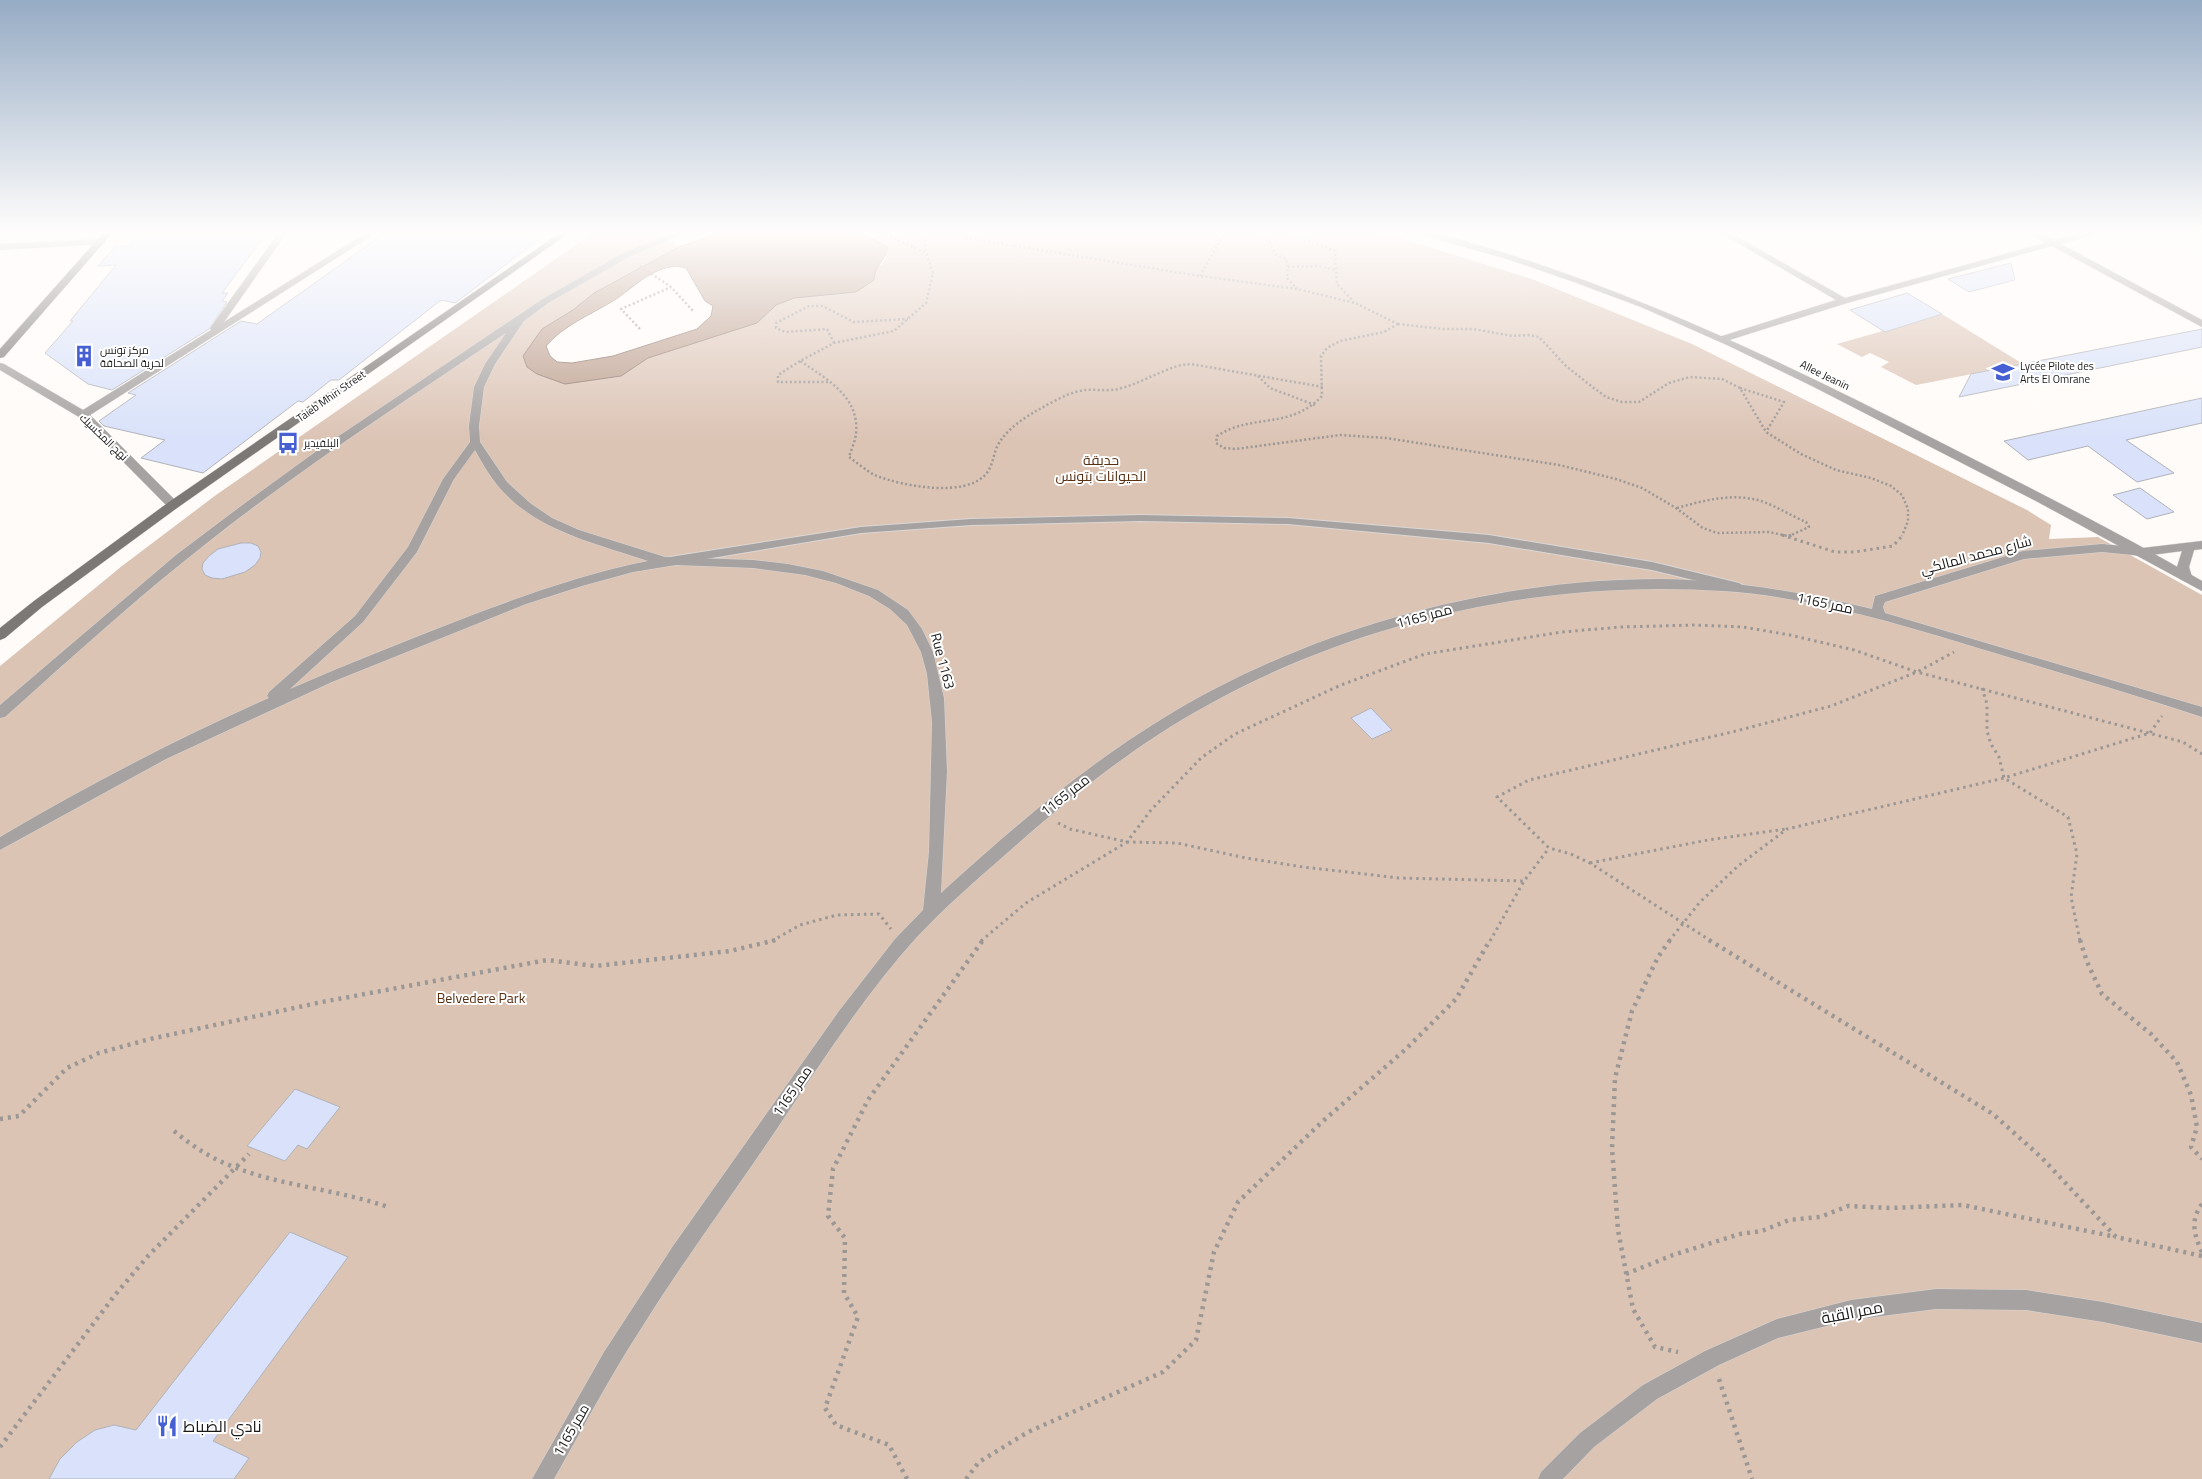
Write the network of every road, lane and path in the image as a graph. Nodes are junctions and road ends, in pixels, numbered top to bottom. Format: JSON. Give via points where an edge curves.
{"nodes":[{"id":1,"x":49,"y":300,"type":"edge"},
{"id":2,"x":235,"y":300,"type":"edge"},
{"id":3,"x":264,"y":300,"type":"edge"},
{"id":4,"x":469,"y":300,"type":"edge"},
{"id":5,"x":550,"y":300,"type":"edge"},
{"id":6,"x":643,"y":300,"type":"edge"},
{"id":7,"x":683,"y":300,"type":"edge"},
{"id":8,"x":927,"y":300,"type":"edge"},
{"id":9,"x":1343,"y":300,"type":"edge"},
{"id":10,"x":1352,"y":300,"type":"edge"},
{"id":11,"x":1631,"y":300,"type":"edge"},
{"id":12,"x":1848,"y":300,"type":"edge"},
{"id":13,"x":2158,"y":300,"type":"edge"},
{"id":14,"x":1844,"y":301,"type":"joint"},
{"id":15,"x":1355,"y":303,"type":"junction"},
{"id":16,"x":694,"y":312,"type":"dead end"},
{"id":17,"x":520,"y":319,"type":"junction"},
{"id":18,"x":908,"y":319,"type":"junction"},
{"id":19,"x":1398,"y":324,"type":"junction"},
{"id":20,"x":2202,"y":324,"type":"edge"},
{"id":21,"x":640,"y":329,"type":"dead end"},
{"id":22,"x":211,"y":333,"type":"junction"},
{"id":23,"x":1723,"y":339,"type":"junction"},
{"id":24,"x":834,"y":343,"type":"junction"},
{"id":25,"x":0,"y":355,"type":"edge"},
{"id":26,"x":800,"y":361,"type":"junction"},
{"id":27,"x":0,"y":366,"type":"edge"},
{"id":28,"x":1257,"y":375,"type":"junction"},
{"id":29,"x":831,"y":382,"type":"junction"},
{"id":30,"x":1324,"y":387,"type":"junction"},
{"id":31,"x":1740,"y":388,"type":"junction"},
{"id":32,"x":1315,"y":405,"type":"junction"},
{"id":33,"x":83,"y":415,"type":"junction"},
{"id":34,"x":1766,"y":432,"type":"junction"},
{"id":35,"x":474,"y":442,"type":"junction"},
{"id":36,"x":174,"y":505,"type":"junction"},
{"id":37,"x":1676,"y":508,"type":"junction"},
{"id":38,"x":1789,"y":536,"type":"junction"},
{"id":39,"x":2202,"y":545,"type":"edge"},
{"id":40,"x":2188,"y":548,"type":"junction"},
{"id":41,"x":2143,"y":552,"type":"junction"},
{"id":42,"x":664,"y":562,"type":"junction"},
{"id":43,"x":2186,"y":577,"type":"junction"},
{"id":44,"x":2202,"y":587,"type":"edge"},
{"id":45,"x":1758,"y":591,"type":"junction"},
{"id":46,"x":1880,"y":615,"type":"junction"},
{"id":47,"x":0,"y":635,"type":"edge"},
{"id":48,"x":1972,"y":642,"type":"junction"},
{"id":49,"x":1917,"y":672,"type":"junction"},
{"id":50,"x":1982,"y":688,"type":"junction"},
{"id":51,"x":2173,"y":702,"type":"junction"},
{"id":52,"x":262,"y":706,"type":"junction"},
{"id":53,"x":2202,"y":712,"type":"edge"},
{"id":54,"x":0,"y":714,"type":"edge"},
{"id":55,"x":2150,"y":733,"type":"junction"},
{"id":56,"x":2202,"y":754,"type":"edge"},
{"id":57,"x":2004,"y":778,"type":"junction"},
{"id":58,"x":1041,"y":813,"type":"junction"},
{"id":59,"x":1787,"y":829,"type":"junction"},
{"id":60,"x":1127,"y":842,"type":"junction"},
{"id":61,"x":0,"y":844,"type":"edge"},
{"id":62,"x":1549,"y":848,"type":"junction"},
{"id":63,"x":1590,"y":863,"type":"junction"},
{"id":64,"x":1524,"y":881,"type":"junction"},
{"id":65,"x":930,"y":912,"type":"junction"},
{"id":66,"x":1682,"y":923,"type":"junction"},
{"id":67,"x":902,"y":944,"type":"junction"},
{"id":68,"x":0,"y":1119,"type":"edge"},
{"id":69,"x":174,"y":1131,"type":"dead end"},
{"id":70,"x":249,"y":1154,"type":"dead end"},
{"id":71,"x":2202,"y":1159,"type":"edge"},
{"id":72,"x":236,"y":1168,"type":"junction"},
{"id":73,"x":2202,"y":1204,"type":"edge"},
{"id":74,"x":388,"y":1206,"type":"dead end"},
{"id":75,"x":2116,"y":1237,"type":"junction"},
{"id":76,"x":2202,"y":1252,"type":"edge"},
{"id":77,"x":2202,"y":1256,"type":"edge"},
{"id":78,"x":1626,"y":1274,"type":"junction"},
{"id":79,"x":2202,"y":1333,"type":"edge"},
{"id":80,"x":1712,"y":1358,"type":"junction"},
{"id":81,"x":0,"y":1447,"type":"edge"},
{"id":82,"x":542,"y":1479,"type":"edge"},
{"id":83,"x":907,"y":1479,"type":"edge"},
{"id":84,"x":966,"y":1479,"type":"edge"},
{"id":85,"x":1548,"y":1479,"type":"edge"},
{"id":86,"x":1752,"y":1479,"type":"edge"}],
"edges":[{"from":1,"to":25,"type":"main road"},
{"from":2,"to":22,"type":"street"},
{"from":3,"to":22,"type":"street"},
{"from":4,"to":36,"type":"main road","name":"Taieb Mhiri Street"},
{"from":5,"to":17,"type":"street"},
{"from":6,"to":21,"type":"path","via":[[621,310]]},
{"from":7,"to":16,"type":"path"},
{"from":8,"to":18,"type":"path"},
{"from":9,"to":15,"type":"path"},
{"from":10,"to":15,"type":"path"},
{"from":11,"to":23,"type":"street","name":"Allee Jeanin"},
{"from":12,"to":14,"type":"street"},
{"from":13,"to":20,"type":"street"},
{"from":14,"to":23,"type":"street"},
{"from":15,"to":19,"type":"path"},
{"from":17,"to":35,"type":"street","via":[[479,387]]},
{"from":17,"to":54,"type":"street","via":[[330,447],[208,536],[85,637]]},
{"from":18,"to":24,"type":"path","via":[[894,331]]},
{"from":18,"to":24,"type":"path","via":[[854,322],[822,306],[809,306],[776,323],[776,328],[785,332],[827,329]]},
{"from":19,"to":30,"type":"path","via":[[1384,332],[1340,341],[1327,348],[1321,356]]},
{"from":19,"to":31,"type":"path","via":[[1539,337],[1590,386],[1606,397],[1622,402],[1639,402],[1669,383],[1690,377],[1722,379]]},
{"from":22,"to":33,"type":"street"},
{"from":23,"to":41,"type":"street","name":"Allee Jeanin"},
{"from":24,"to":26,"type":"path"},
{"from":26,"to":29,"type":"path"},
{"from":26,"to":29,"type":"path","via":[[778,375],[778,382]]},
{"from":27,"to":33,"type":"street","name":"نهج المكسيك"},
{"from":28,"to":29,"type":"path","via":[[1191,364],[1177,365],[1112,391],[1077,392],[1019,422],[997,448],[992,465],[983,477],[965,485],[944,488],[918,486],[876,476],[849,457],[856,435],[855,410],[845,394]]},
{"from":28,"to":30,"type":"path"},
{"from":28,"to":32,"type":"path","via":[[1270,388]]},
{"from":30,"to":32,"type":"path"},
{"from":31,"to":34,"type":"path"},
{"from":31,"to":34,"type":"path","via":[[1784,402]]},
{"from":32,"to":37,"type":"path","via":[[1285,419],[1247,423],[1228,429],[1217,436],[1216,443],[1236,449],[1340,435],[1386,438],[1597,474],[1642,488]]},
{"from":33,"to":36,"type":"street","name":"نهج المكسيك"},
{"from":34,"to":38,"type":"path","via":[[1800,454],[1827,466],[1891,486],[1902,495],[1908,509],[1908,521],[1902,536],[1893,546],[1877,550],[1835,552]]},
{"from":35,"to":42,"type":"street","via":[[503,485],[548,521],[575,534]]},
{"from":35,"to":52,"type":"street","via":[[449,479],[413,549],[359,619]]},
{"from":36,"to":47,"type":"main road","name":"Taieb Mhiri Street"},
{"from":37,"to":38,"type":"path","via":[[1702,528],[1717,533],[1769,532]]},
{"from":37,"to":38,"type":"path","via":[[1729,497],[1754,498],[1806,522],[1809,527]]},
{"from":39,"to":40,"type":"street","name":"شارع محمد المالكي"},
{"from":40,"to":41,"type":"street","name":"شارع محمد المالكي"},
{"from":40,"to":43,"type":"street","via":[[2183,568]]},
{"from":41,"to":43,"type":"street","name":"Allee Jeanin"},
{"from":41,"to":46,"type":"street","name":"شارع محمد المالكي","via":[[2102,548],[2023,556],[1879,599]]},
{"from":42,"to":45,"type":"lane","via":[[861,530],[971,522],[1141,518],[1288,521],[1489,539],[1652,566]]},
{"from":42,"to":52,"type":"street","via":[[563,588],[491,613]]},
{"from":42,"to":65,"type":"street","name":"Rue 1163","via":[[752,564],[821,574],[874,594],[899,609],[918,631],[935,686],[940,727],[936,883]]},
{"from":43,"to":44,"type":"street","name":"Allee Jeanin"},
{"from":45,"to":46,"type":"street","name":"ممر 1165"},
{"from":45,"to":58,"type":"street","name":"ممر 1165","via":[[1665,584],[1510,595],[1343,638],[1290,659],[1197,705],[1117,756]]},
{"from":46,"to":48,"type":"street","name":"ممر 1165"},
{"from":48,"to":49,"type":"path"},
{"from":48,"to":51,"type":"street","name":"ممر 1165"},
{"from":49,"to":50,"type":"path"},
{"from":49,"to":60,"type":"path","via":[[1854,650],[1790,635],[1733,627],[1621,627],[1562,632],[1425,654],[1340,685],[1235,734],[1202,758],[1151,810]]},
{"from":49,"to":62,"type":"path","via":[[1831,706],[1529,780],[1497,797]]},
{"from":50,"to":55,"type":"path"},
{"from":50,"to":57,"type":"path","via":[[1987,704],[1987,731]]},
{"from":51,"to":53,"type":"street","name":"ممر 1165"},
{"from":51,"to":55,"type":"path"},
{"from":52,"to":61,"type":"street","via":[[115,778]]},
{"from":55,"to":56,"type":"path","via":[[2182,742]]},
{"from":55,"to":57,"type":"path"},
{"from":57,"to":59,"type":"path"},
{"from":57,"to":71,"type":"path","via":[[2068,816],[2077,854],[2071,897],[2087,962],[2102,994],[2151,1034],[2177,1062],[2191,1095],[2197,1127],[2191,1147]]},
{"from":58,"to":60,"type":"path","via":[[1070,829]]},
{"from":58,"to":65,"type":"street","name":"ممر 1165"},
{"from":59,"to":63,"type":"path","via":[[1708,840]]},
{"from":59,"to":66,"type":"path","via":[[1738,866]]},
{"from":60,"to":64,"type":"path","via":[[1177,843],[1255,860],[1399,878]]},
{"from":60,"to":83,"type":"path","via":[[1026,903],[980,942],[868,1100],[833,1168],[828,1216],[845,1238],[844,1293],[858,1317],[825,1408],[836,1425],[889,1445]]},
{"from":62,"to":63,"type":"path"},
{"from":62,"to":64,"type":"path"},
{"from":63,"to":66,"type":"path"},
{"from":64,"to":84,"type":"path","via":[[1456,999],[1406,1049],[1323,1121],[1238,1202],[1214,1252],[1196,1340],[1163,1372],[1028,1432],[979,1462]]},
{"from":65,"to":67,"type":"street","name":"ممر 1165"},
{"from":66,"to":75,"type":"path","via":[[1993,1114],[2042,1158]]},
{"from":66,"to":78,"type":"path","via":[[1658,958],[1632,1011],[1615,1078],[1612,1148],[1618,1230]]},
{"from":67,"to":68,"type":"path","via":[[880,914],[837,915],[800,925],[774,940],[730,951],[595,966],[547,960],[322,1002],[99,1053],[67,1068],[19,1116]]},
{"from":67,"to":82,"type":"street","name":"ممر 1165","via":[[826,1043],[634,1321]]},
{"from":69,"to":72,"type":"path","via":[[208,1155]]},
{"from":70,"to":72,"type":"path"},
{"from":72,"to":74,"type":"path","via":[[331,1189]]},
{"from":72,"to":81,"type":"path","via":[[148,1256],[115,1295]]},
{"from":73,"to":76,"type":"path","via":[[2195,1211],[2194,1234]]},
{"from":75,"to":77,"type":"path"},
{"from":75,"to":78,"type":"path","via":[[1963,1205],[1848,1206],[1820,1217],[1789,1220],[1762,1231],[1740,1234]]},
{"from":78,"to":80,"type":"path","via":[[1633,1309],[1655,1347]]},
{"from":79,"to":80,"type":"street","name":"ممر القبة","via":[[2104,1312],[2026,1300],[1936,1299],[1851,1310],[1777,1329]]},
{"from":80,"to":85,"type":"street","name":"ممر القبة","via":[[1650,1392],[1587,1440]]},
{"from":80,"to":86,"type":"path"}]}
